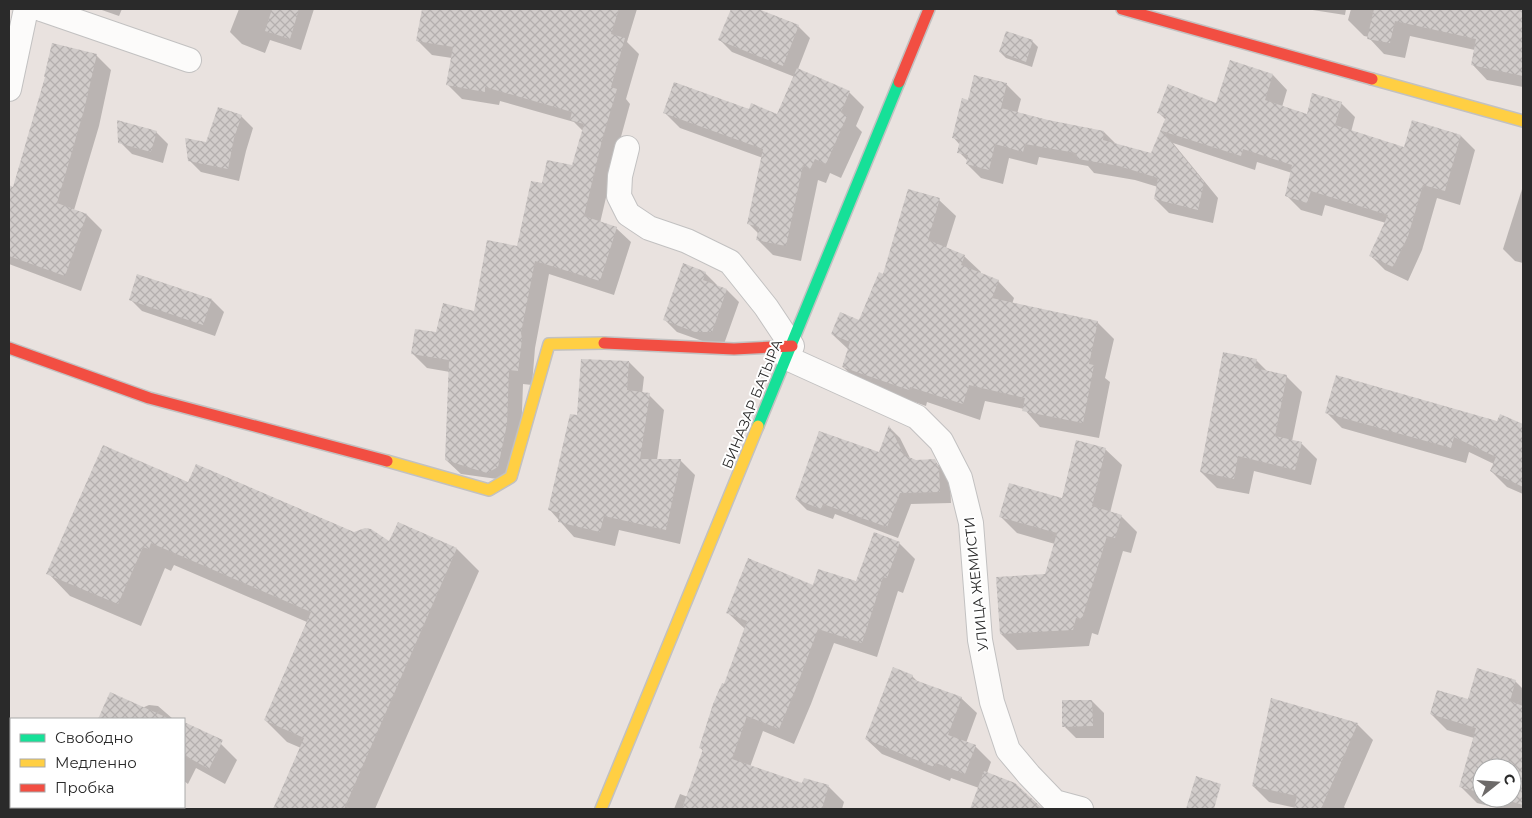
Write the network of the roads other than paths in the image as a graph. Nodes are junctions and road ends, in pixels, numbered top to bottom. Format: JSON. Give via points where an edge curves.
{"nodes":[{"id":1,"x":26,"y":9,"type":"edge"},
{"id":2,"x":41,"y":9,"type":"edge"},
{"id":3,"x":1122,"y":9,"type":"edge"},
{"id":4,"x":924,"y":10,"type":"edge"},
{"id":5,"x":189,"y":60,"type":"dead end"},
{"id":6,"x":9,"y":89,"type":"edge"},
{"id":7,"x":1523,"y":121,"type":"edge"},
{"id":8,"x":627,"y":148,"type":"dead end"},
{"id":9,"x":9,"y":348,"type":"edge"},
{"id":10,"x":790,"y":352,"type":"junction"},
{"id":11,"x":601,"y":809,"type":"edge"},
{"id":12,"x":1081,"y":809,"type":"edge"}],
"edges":[{"from":1,"to":6,"type":"street"},
{"from":2,"to":5,"type":"street"},
{"from":3,"to":7,"type":"street"},
{"from":4,"to":10,"type":"street","name":"БИНАЗАР БАТЫРА"},
{"from":8,"to":10,"type":"street","via":[[619,196],[628,214],[649,228],[687,241],[730,262],[766,307]]},
{"from":9,"to":10,"type":"street","via":[[149,398],[489,490],[511,477],[549,344]]},
{"from":10,"to":11,"type":"street","name":"БИНАЗАР БАТЫРА"},
{"from":10,"to":12,"type":"street","name":"УЛИЦА ЖЕМИСТИ","via":[[917,416],[941,441],[960,478],[971,523],[980,640],[992,702],[1008,750],[1055,802]]}]}
